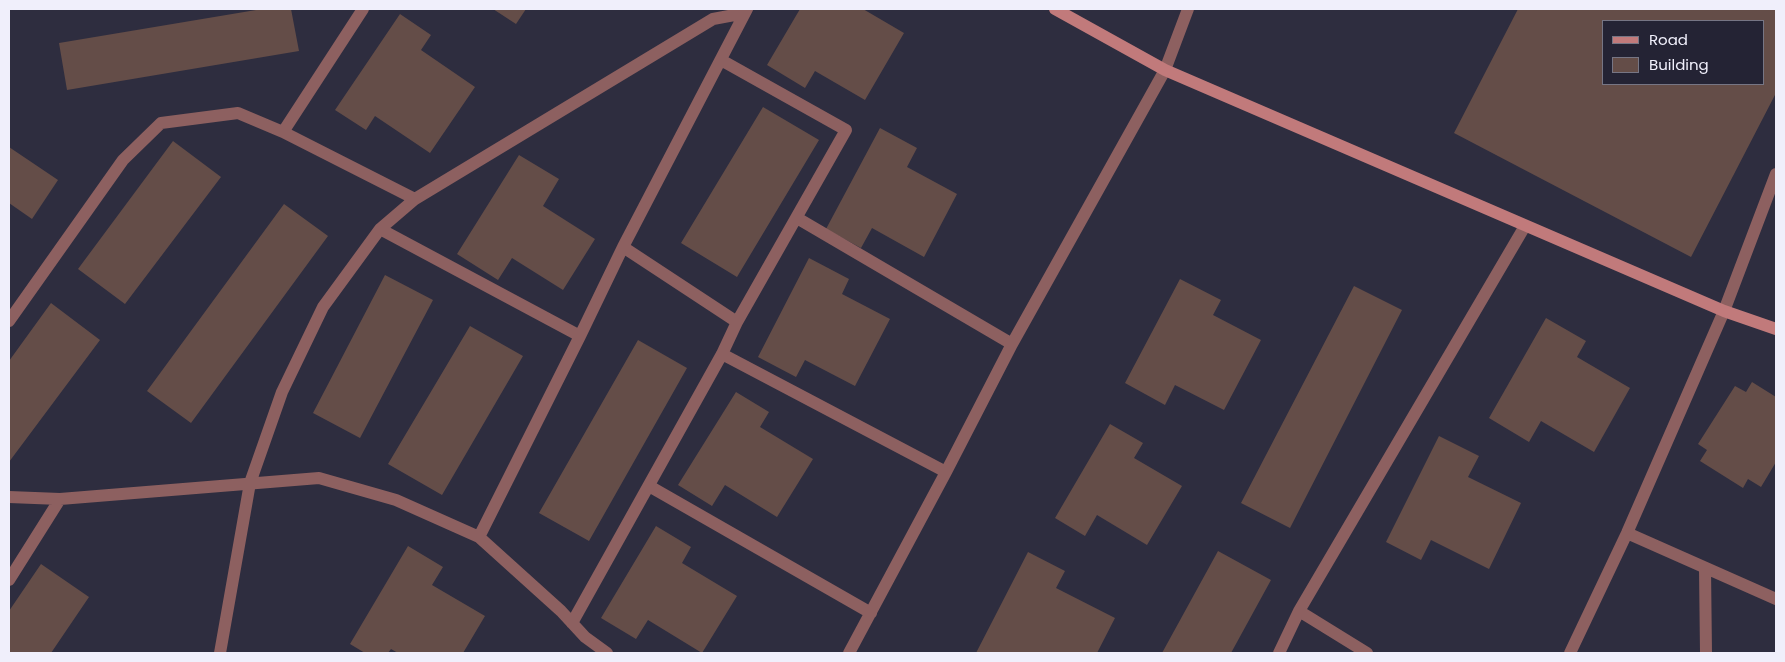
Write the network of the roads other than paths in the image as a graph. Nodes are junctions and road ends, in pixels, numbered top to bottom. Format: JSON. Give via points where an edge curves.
{"nodes":[{"id":1,"x":364,"y":9,"type":"edge"},
{"id":2,"x":1055,"y":9,"type":"edge"},
{"id":3,"x":1188,"y":9,"type":"edge"},
{"id":4,"x":746,"y":11,"type":"edge"},
{"id":5,"x":721,"y":60,"type":"junction"},
{"id":6,"x":1165,"y":70,"type":"junction"},
{"id":7,"x":283,"y":132,"type":"junction"},
{"id":8,"x":1776,"y":174,"type":"edge"},
{"id":9,"x":415,"y":199,"type":"junction"},
{"id":10,"x":797,"y":218,"type":"junction"},
{"id":11,"x":1525,"y":226,"type":"junction"},
{"id":12,"x":380,"y":228,"type":"junction"},
{"id":13,"x":622,"y":247,"type":"junction"},
{"id":14,"x":1724,"y":311,"type":"junction"},
{"id":15,"x":9,"y":321,"type":"edge"},
{"id":16,"x":737,"y":322,"type":"junction"},
{"id":17,"x":1776,"y":328,"type":"edge"},
{"id":18,"x":580,"y":336,"type":"junction"},
{"id":19,"x":1012,"y":344,"type":"junction"},
{"id":20,"x":722,"y":354,"type":"junction"},
{"id":21,"x":946,"y":472,"type":"junction"},
{"id":22,"x":250,"y":483,"type":"junction"},
{"id":23,"x":649,"y":486,"type":"junction"},
{"id":24,"x":9,"y":497,"type":"edge"},
{"id":25,"x":60,"y":500,"type":"junction"},
{"id":26,"x":1627,"y":533,"type":"junction"},
{"id":27,"x":479,"y":537,"type":"junction"},
{"id":28,"x":1705,"y":568,"type":"junction"},
{"id":29,"x":9,"y":580,"type":"edge"},
{"id":30,"x":1776,"y":599,"type":"edge"},
{"id":31,"x":1299,"y":611,"type":"junction"},
{"id":32,"x":872,"y":613,"type":"junction"},
{"id":33,"x":572,"y":623,"type":"junction"},
{"id":34,"x":220,"y":653,"type":"edge"},
{"id":35,"x":607,"y":653,"type":"edge"},
{"id":36,"x":849,"y":653,"type":"edge"},
{"id":37,"x":1279,"y":653,"type":"edge"},
{"id":38,"x":1367,"y":653,"type":"edge"},
{"id":39,"x":1570,"y":653,"type":"edge"},
{"id":40,"x":1706,"y":653,"type":"edge"}],
"edges":[{"from":1,"to":7,"type":"street"},
{"from":2,"to":6,"type":"street"},
{"from":3,"to":6,"type":"street"},
{"from":4,"to":5,"type":"street"},
{"from":4,"to":9,"type":"street","via":[[713,19]]},
{"from":5,"to":10,"type":"street","via":[[846,130]]},
{"from":5,"to":13,"type":"street"},
{"from":6,"to":11,"type":"street"},
{"from":6,"to":19,"type":"street"},
{"from":7,"to":9,"type":"street"},
{"from":7,"to":15,"type":"street","via":[[238,113],[161,123],[122,160]]},
{"from":8,"to":14,"type":"street"},
{"from":9,"to":12,"type":"street"},
{"from":10,"to":16,"type":"street"},
{"from":10,"to":19,"type":"street"},
{"from":11,"to":14,"type":"street"},
{"from":11,"to":31,"type":"street"},
{"from":12,"to":18,"type":"street"},
{"from":12,"to":22,"type":"street","via":[[323,308],[282,392]]},
{"from":13,"to":16,"type":"street"},
{"from":13,"to":18,"type":"street"},
{"from":14,"to":17,"type":"street"},
{"from":14,"to":26,"type":"street"},
{"from":16,"to":20,"type":"street"},
{"from":18,"to":27,"type":"street"},
{"from":19,"to":21,"type":"street"},
{"from":20,"to":21,"type":"street"},
{"from":20,"to":23,"type":"street"},
{"from":21,"to":32,"type":"street"},
{"from":22,"to":25,"type":"street"},
{"from":22,"to":27,"type":"street","via":[[319,478],[396,500]]},
{"from":22,"to":34,"type":"street"},
{"from":23,"to":32,"type":"street"},
{"from":23,"to":33,"type":"street"},
{"from":24,"to":25,"type":"street"},
{"from":25,"to":29,"type":"street"},
{"from":26,"to":28,"type":"street"},
{"from":26,"to":39,"type":"street"},
{"from":27,"to":33,"type":"street"},
{"from":28,"to":30,"type":"street"},
{"from":28,"to":40,"type":"street"},
{"from":31,"to":37,"type":"street"},
{"from":31,"to":38,"type":"street"},
{"from":32,"to":36,"type":"street"},
{"from":33,"to":35,"type":"street","via":[[584,637]]}]}
